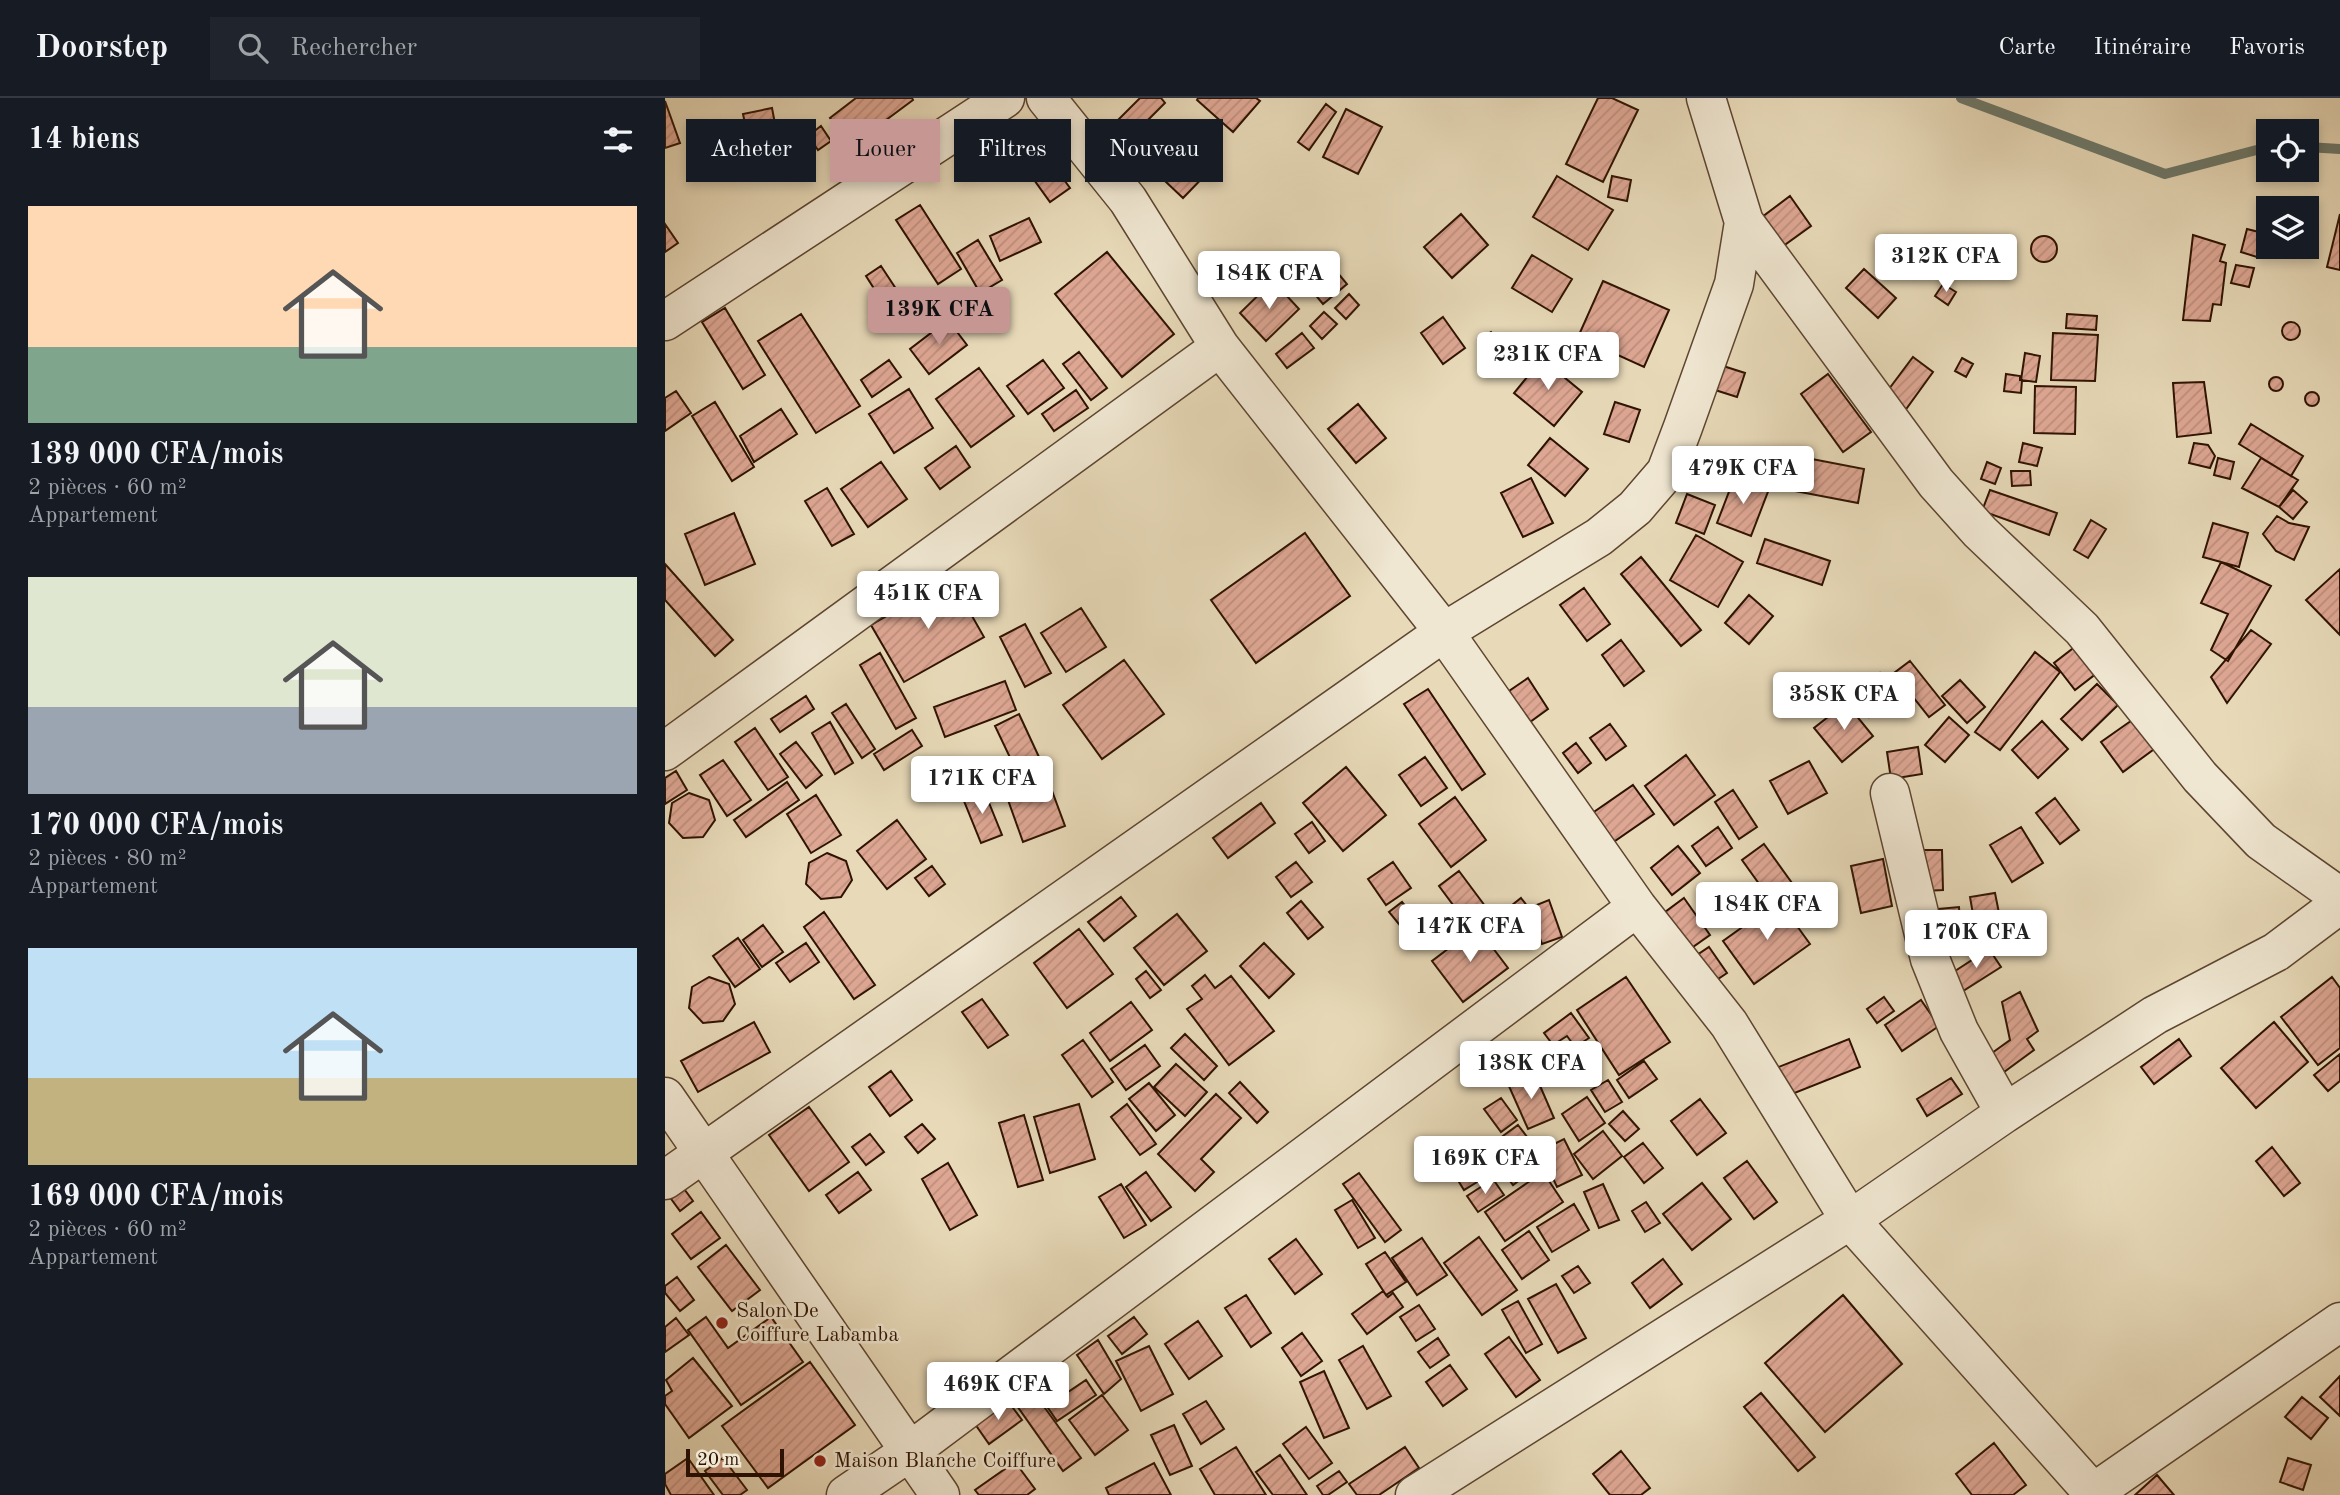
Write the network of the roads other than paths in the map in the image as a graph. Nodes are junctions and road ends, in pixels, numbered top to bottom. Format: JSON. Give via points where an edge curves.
{"nodes":[{"id":1,"x":1005,"y":98,"type":"edge"},
{"id":2,"x":1046,"y":98,"type":"edge"},
{"id":3,"x":1706,"y":98,"type":"edge"},
{"id":4,"x":1744,"y":222,"type":"junction"},
{"id":5,"x":665,"y":321,"type":"edge"},
{"id":6,"x":1220,"y":347,"type":"junction"},
{"id":7,"x":1444,"y":632,"type":"junction"},
{"id":8,"x":665,"y":751,"type":"edge"},
{"id":9,"x":1890,"y":793,"type":"dead end"},
{"id":10,"x":2340,"y":897,"type":"edge"},
{"id":11,"x":2340,"y":904,"type":"edge"},
{"id":12,"x":1637,"y":907,"type":"junction"},
{"id":13,"x":665,"y":1097,"type":"edge"},
{"id":14,"x":2005,"y":1113,"type":"junction"},
{"id":15,"x":703,"y":1153,"type":"junction"},
{"id":16,"x":665,"y":1180,"type":"edge"},
{"id":17,"x":1850,"y":1220,"type":"junction"},
{"id":18,"x":2340,"y":1322,"type":"edge"},
{"id":19,"x":909,"y":1452,"type":"junction"},
{"id":20,"x":2092,"y":1494,"type":"edge"},
{"id":21,"x":846,"y":1495,"type":"edge"},
{"id":22,"x":940,"y":1495,"type":"edge"},
{"id":23,"x":1415,"y":1495,"type":"edge"}],
"edges":[{"from":1,"to":5,"type":"street"},
{"from":2,"to":6,"type":"street","via":[[1128,200]]},
{"from":3,"to":4,"type":"street"},
{"from":4,"to":7,"type":"street","via":[[1734,284],[1666,472],[1635,508],[1599,537]]},
{"from":4,"to":10,"type":"street","via":[[1936,483],[1980,532],[2082,629],[2200,777],[2261,841]]},
{"from":6,"to":7,"type":"street"},
{"from":6,"to":8,"type":"street"},
{"from":7,"to":12,"type":"street"},
{"from":7,"to":15,"type":"street"},
{"from":9,"to":14,"type":"street","via":[[1930,959],[1959,1031]]},
{"from":11,"to":14,"type":"street","via":[[2276,952],[2155,1015]]},
{"from":12,"to":17,"type":"street","via":[[1730,1024]]},
{"from":12,"to":19,"type":"street"},
{"from":13,"to":15,"type":"street"},
{"from":14,"to":17,"type":"street"},
{"from":15,"to":16,"type":"street"},
{"from":15,"to":19,"type":"street"},
{"from":17,"to":20,"type":"street"},
{"from":17,"to":23,"type":"street"},
{"from":18,"to":20,"type":"street"},
{"from":19,"to":21,"type":"street"},
{"from":19,"to":22,"type":"street"}]}
